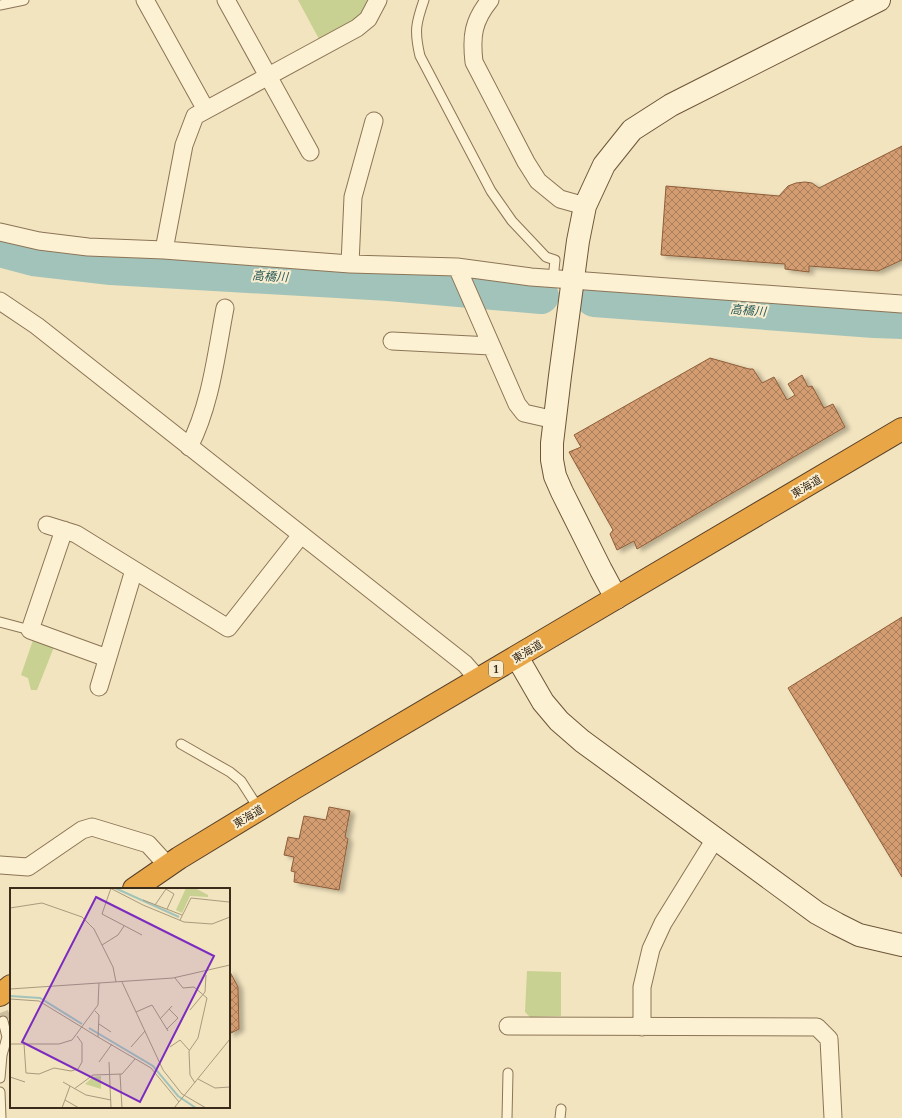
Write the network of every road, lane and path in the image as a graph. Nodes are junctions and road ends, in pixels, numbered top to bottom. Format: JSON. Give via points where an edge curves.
{"nodes":[{"id":1,"x":24,"y":0,"type":"edge"},
{"id":2,"x":145,"y":0,"type":"edge"},
{"id":3,"x":226,"y":0,"type":"edge"},
{"id":4,"x":378,"y":0,"type":"edge"},
{"id":5,"x":424,"y":0,"type":"edge"},
{"id":6,"x":490,"y":0,"type":"edge"},
{"id":7,"x":880,"y":0,"type":"edge"},
{"id":8,"x":0,"y":5,"type":"edge"},
{"id":9,"x":268,"y":76,"type":"junction"},
{"id":10,"x":206,"y":110,"type":"junction"},
{"id":11,"x":374,"y":121,"type":"dead end"},
{"id":12,"x":310,"y":152,"type":"dead end"},
{"id":13,"x":585,"y":206,"type":"junction"},
{"id":14,"x":0,"y":232,"type":"edge"},
{"id":15,"x":164,"y":250,"type":"junction"},
{"id":16,"x":350,"y":264,"type":"junction"},
{"id":17,"x":459,"y":273,"type":"junction"},
{"id":18,"x":563,"y":279,"type":"junction"},
{"id":19,"x":0,"y":301,"type":"edge"},
{"id":20,"x":902,"y":304,"type":"edge"},
{"id":21,"x":225,"y":308,"type":"dead end"},
{"id":22,"x":392,"y":341,"type":"dead end"},
{"id":23,"x":491,"y":346,"type":"junction"},
{"id":24,"x":555,"y":420,"type":"junction"},
{"id":25,"x":902,"y":429,"type":"edge"},
{"id":26,"x":189,"y":447,"type":"junction"},
{"id":27,"x":47,"y":525,"type":"dead end"},
{"id":28,"x":64,"y":530,"type":"junction"},
{"id":29,"x":301,"y":535,"type":"junction"},
{"id":30,"x":134,"y":570,"type":"junction"},
{"id":31,"x":616,"y":598,"type":"junction"},
{"id":32,"x":0,"y":622,"type":"edge"},
{"id":33,"x":30,"y":630,"type":"junction"},
{"id":34,"x":517,"y":657,"type":"junction"},
{"id":35,"x":107,"y":658,"type":"junction"},
{"id":36,"x":479,"y":680,"type":"junction"},
{"id":37,"x":99,"y":687,"type":"dead end"},
{"id":38,"x":181,"y":744,"type":"dead end"},
{"id":39,"x":259,"y":809,"type":"junction"},
{"id":40,"x":715,"y":839,"type":"junction"},
{"id":41,"x":0,"y":865,"type":"edge"},
{"id":42,"x":168,"y":866,"type":"junction"},
{"id":43,"x":135,"y":888,"type":"edge"},
{"id":44,"x":902,"y":945,"type":"edge"},
{"id":45,"x":10,"y":987,"type":"edge"},
{"id":46,"x":0,"y":996,"type":"edge"},
{"id":47,"x":3,"y":1021,"type":"dead end"},
{"id":48,"x":508,"y":1026,"type":"dead end"},
{"id":49,"x":642,"y":1027,"type":"junction"},
{"id":50,"x":508,"y":1073,"type":"dead end"},
{"id":51,"x":0,"y":1078,"type":"edge"},
{"id":52,"x":0,"y":1092,"type":"edge"},
{"id":53,"x":1,"y":1118,"type":"edge"},
{"id":54,"x":507,"y":1118,"type":"edge"},
{"id":55,"x":833,"y":1118,"type":"edge"}],
"edges":[{"from":1,"to":8,"type":"lane"},
{"from":2,"to":10,"type":"street"},
{"from":3,"to":9,"type":"street"},
{"from":4,"to":9,"type":"street","via":[[368,19],[357,28]]},
{"from":5,"to":18,"type":"lane","via":[[416,21],[416,40],[420,56],[490,192],[512,221],[546,257],[555,260]]},
{"from":6,"to":13,"type":"street","via":[[480,11],[474,27],[474,62],[538,181],[560,199]]},
{"from":7,"to":13,"type":"street","via":[[671,105],[632,130],[604,165]]},
{"from":9,"to":10,"type":"street"},
{"from":9,"to":12,"type":"street"},
{"from":10,"to":15,"type":"street","via":[[195,116],[184,145]]},
{"from":11,"to":16,"type":"street","via":[[353,197]]},
{"from":13,"to":18,"type":"street","via":[[578,241]]},
{"from":14,"to":15,"type":"street","via":[[39,241],[88,247]]},
{"from":15,"to":16,"type":"street"},
{"from":16,"to":17,"type":"street"},
{"from":17,"to":18,"type":"street"},
{"from":17,"to":23,"type":"street"},
{"from":18,"to":20,"type":"street"},
{"from":18,"to":24,"type":"street"},
{"from":19,"to":26,"type":"street","via":[[37,326]]},
{"from":21,"to":26,"type":"street","via":[[206,404]]},
{"from":22,"to":23,"type":"street"},
{"from":23,"to":24,"type":"street","via":[[517,404],[524,413]]},
{"from":24,"to":31,"type":"street","via":[[552,460],[555,476]]},
{"from":25,"to":31,"type":"highway","name":"東海道","number":"1"},
{"from":26,"to":29,"type":"street"},
{"from":27,"to":28,"type":"street"},
{"from":28,"to":30,"type":"street","via":[[76,534]]},
{"from":28,"to":33,"type":"street"},
{"from":29,"to":30,"type":"street","via":[[228,628]]},
{"from":29,"to":36,"type":"street","via":[[470,668]]},
{"from":30,"to":35,"type":"street"},
{"from":31,"to":34,"type":"highway","name":"東海道","number":"1"},
{"from":32,"to":33,"type":"lane"},
{"from":33,"to":35,"type":"street"},
{"from":34,"to":36,"type":"highway","name":"東海道","number":"1"},
{"from":34,"to":40,"type":"street","via":[[543,702],[559,721],[582,741]]},
{"from":35,"to":37,"type":"street"},
{"from":36,"to":39,"type":"highway","name":"東海道","number":"1"},
{"from":38,"to":39,"type":"lane","via":[[241,781]]},
{"from":39,"to":42,"type":"highway","name":"東海道","number":"1"},
{"from":40,"to":44,"type":"street","via":[[817,913],[859,935]]},
{"from":40,"to":49,"type":"street","via":[[663,923],[651,949],[642,987]]},
{"from":41,"to":42,"type":"street","via":[[28,867],[82,830],[92,827],[148,844]]},
{"from":42,"to":43,"type":"highway","name":"東海道","number":"1"},
{"from":45,"to":46,"type":"highway"},
{"from":47,"to":51,"type":"lane","via":[[7,1037]]},
{"from":48,"to":49,"type":"street"},
{"from":49,"to":55,"type":"street","via":[[817,1027],[829,1039]]},
{"from":50,"to":54,"type":"lane"},
{"from":52,"to":53,"type":"lane"}]}
